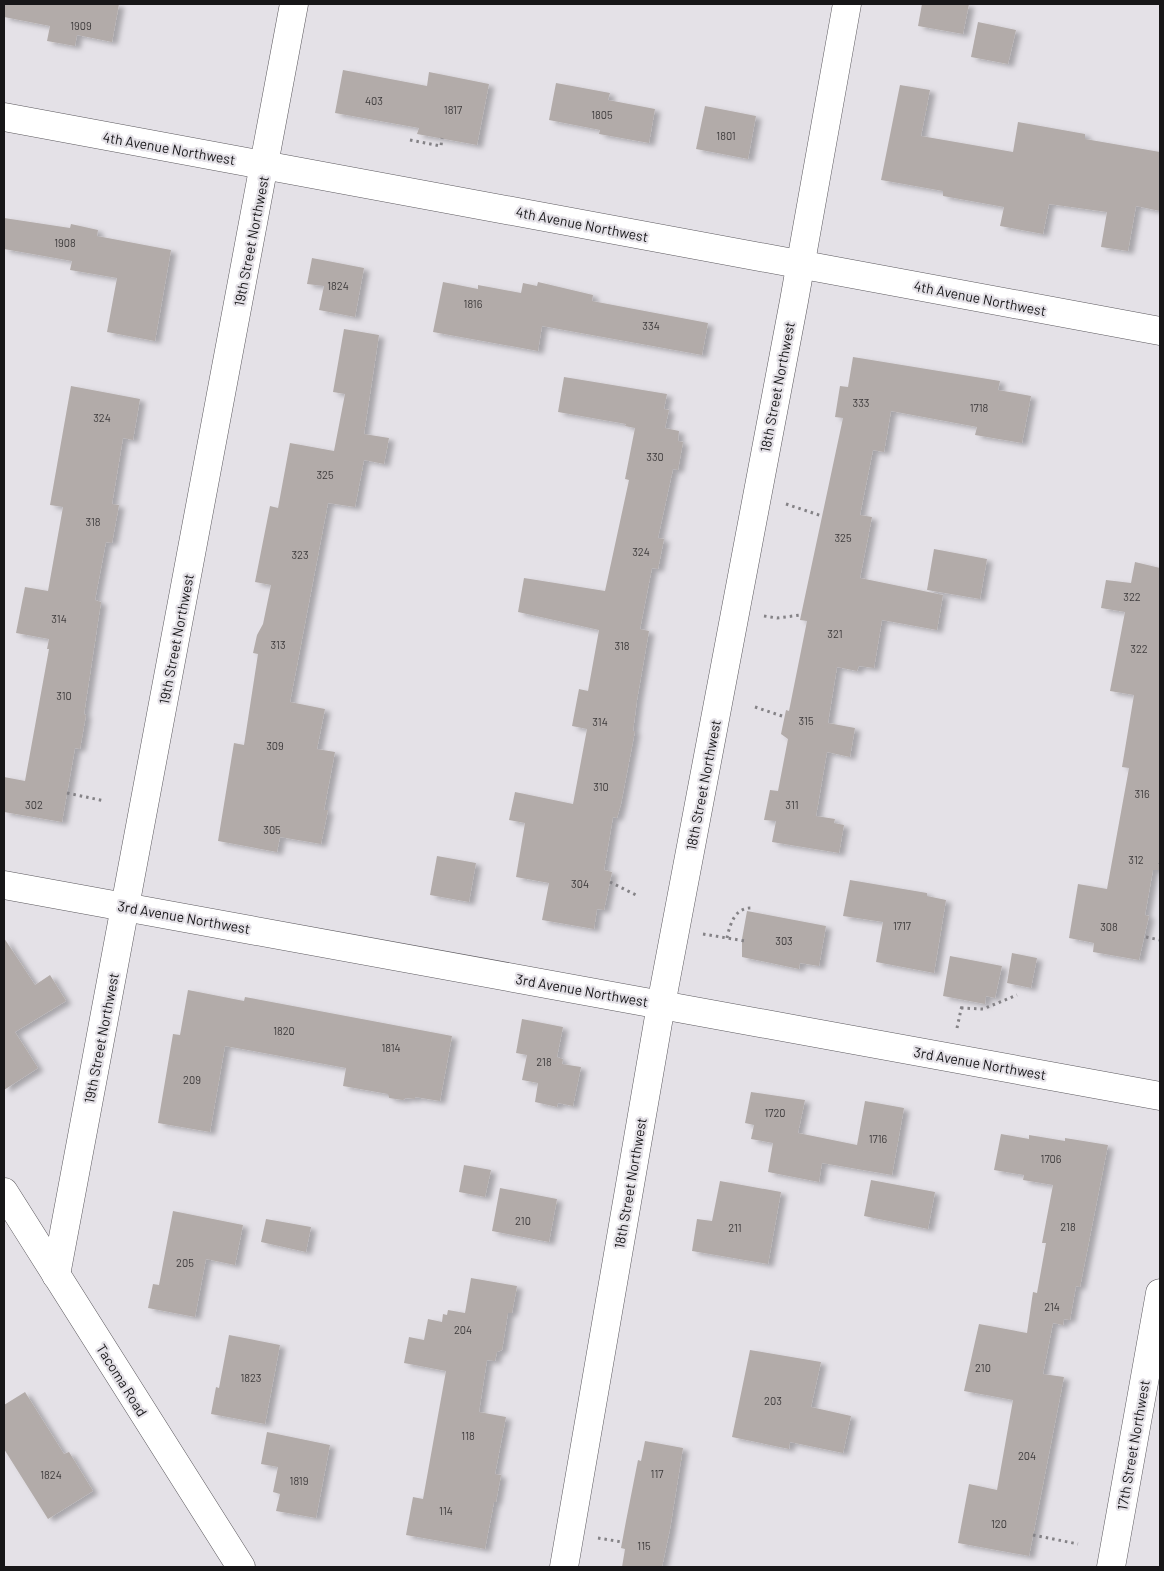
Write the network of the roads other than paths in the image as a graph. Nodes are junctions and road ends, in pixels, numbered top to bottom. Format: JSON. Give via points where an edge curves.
{"nodes":[{"id":1,"x":294,"y":4,"type":"edge"},
{"id":2,"x":847,"y":4,"type":"edge"},
{"id":3,"x":4,"y":117,"type":"edge"},
{"id":4,"x":265,"y":165,"type":"junction"},
{"id":5,"x":800,"y":265,"type":"junction"},
{"id":6,"x":1160,"y":331,"type":"edge"},
{"id":7,"x":4,"y":885,"type":"edge"},
{"id":8,"x":126,"y":906,"type":"junction"},
{"id":9,"x":661,"y":1005,"type":"junction"},
{"id":10,"x":1160,"y":1096,"type":"edge"},
{"id":11,"x":4,"y":1192,"type":"edge"},
{"id":12,"x":56,"y":1275,"type":"junction"},
{"id":13,"x":1160,"y":1293,"type":"edge"},
{"id":14,"x":241,"y":1567,"type":"edge"},
{"id":15,"x":564,"y":1567,"type":"edge"},
{"id":16,"x":1111,"y":1567,"type":"edge"}],
"edges":[{"from":1,"to":4,"type":"street","name":"19th Street Northwest"},
{"from":2,"to":5,"type":"street","name":"18th Street Northwest"},
{"from":3,"to":4,"type":"street","name":"4th Avenue Northwest"},
{"from":4,"to":5,"type":"street","name":"4th Avenue Northwest"},
{"from":4,"to":8,"type":"street","name":"19th Street Northwest"},
{"from":5,"to":6,"type":"street","name":"4th Avenue Northwest"},
{"from":5,"to":9,"type":"street","name":"18th Street Northwest"},
{"from":7,"to":8,"type":"street","name":"3rd Avenue Northwest"},
{"from":8,"to":9,"type":"street","name":"3rd Avenue Northwest"},
{"from":8,"to":12,"type":"street","name":"19th Street Northwest"},
{"from":9,"to":10,"type":"street","name":"3rd Avenue Northwest"},
{"from":9,"to":15,"type":"street","name":"18th Street Northwest"},
{"from":11,"to":12,"type":"street","name":"Tacoma Road"},
{"from":12,"to":14,"type":"street","name":"Tacoma Road"},
{"from":13,"to":16,"type":"street","name":"17th Street Northwest"}]}
